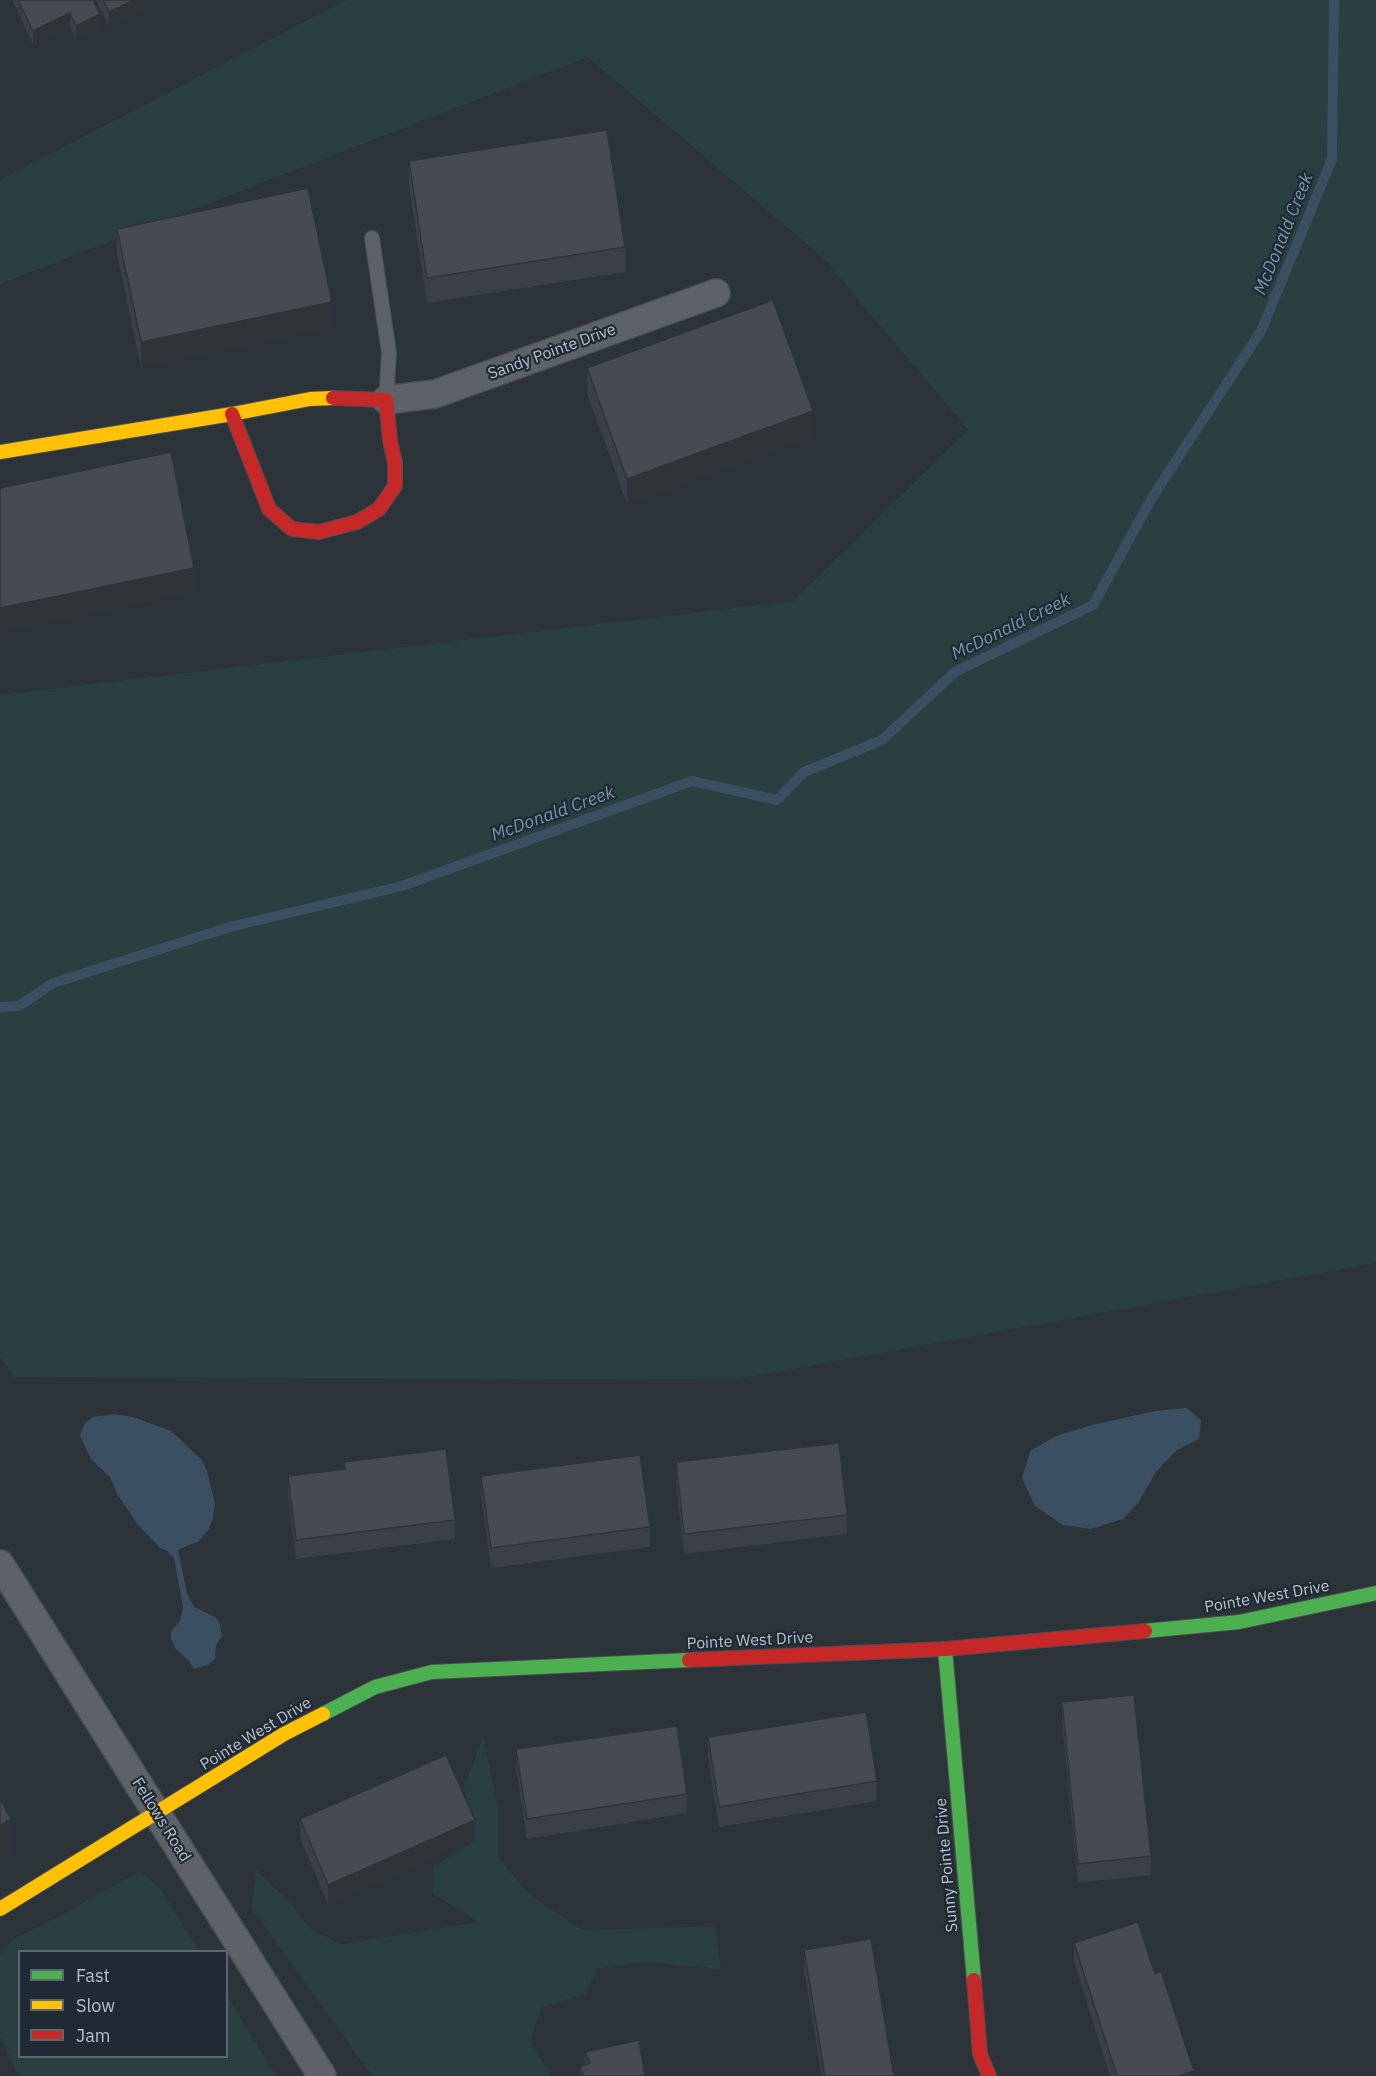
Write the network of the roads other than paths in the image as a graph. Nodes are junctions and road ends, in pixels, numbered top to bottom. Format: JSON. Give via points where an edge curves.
{"nodes":[{"id":1,"x":372,"y":238,"type":"dead end"},
{"id":2,"x":716,"y":293,"type":"dead end"},
{"id":3,"x":386,"y":400,"type":"junction"},
{"id":4,"x":232,"y":414,"type":"junction"},
{"id":5,"x":0,"y":452,"type":"edge"},
{"id":6,"x":0,"y":1564,"type":"edge"},
{"id":7,"x":1376,"y":1593,"type":"edge"},
{"id":8,"x":945,"y":1649,"type":"junction"},
{"id":9,"x":157,"y":1814,"type":"junction"},
{"id":10,"x":0,"y":1909,"type":"edge"},
{"id":11,"x":322,"y":2076,"type":"edge"},
{"id":12,"x":989,"y":2076,"type":"edge"}],
"edges":[{"from":1,"to":3,"type":"lane","via":[[389,353]]},
{"from":2,"to":3,"type":"street","name":"Sandy Pointe Drive","via":[[435,394]]},
{"from":3,"to":4,"type":"street","name":"Sandy Pointe Drive","via":[[310,399]]},
{"from":3,"to":4,"type":"street","via":[[395,486],[379,509],[357,522],[319,532],[292,529],[269,509]]},
{"from":4,"to":5,"type":"street","name":"Sandy Pointe Drive"},
{"from":6,"to":9,"type":"street","name":"Fellows Road"},
{"from":7,"to":8,"type":"street","name":"Pointe West Drive","via":[[1239,1622]]},
{"from":8,"to":9,"type":"street","name":"Pointe West Drive","via":[[432,1672],[375,1687],[284,1734]]},
{"from":8,"to":12,"type":"street","name":"Sunny Pointe Drive","via":[[980,2054]]},
{"from":9,"to":10,"type":"street","name":"Pointe West Drive"},
{"from":9,"to":11,"type":"street","name":"Fellows Road"}]}
